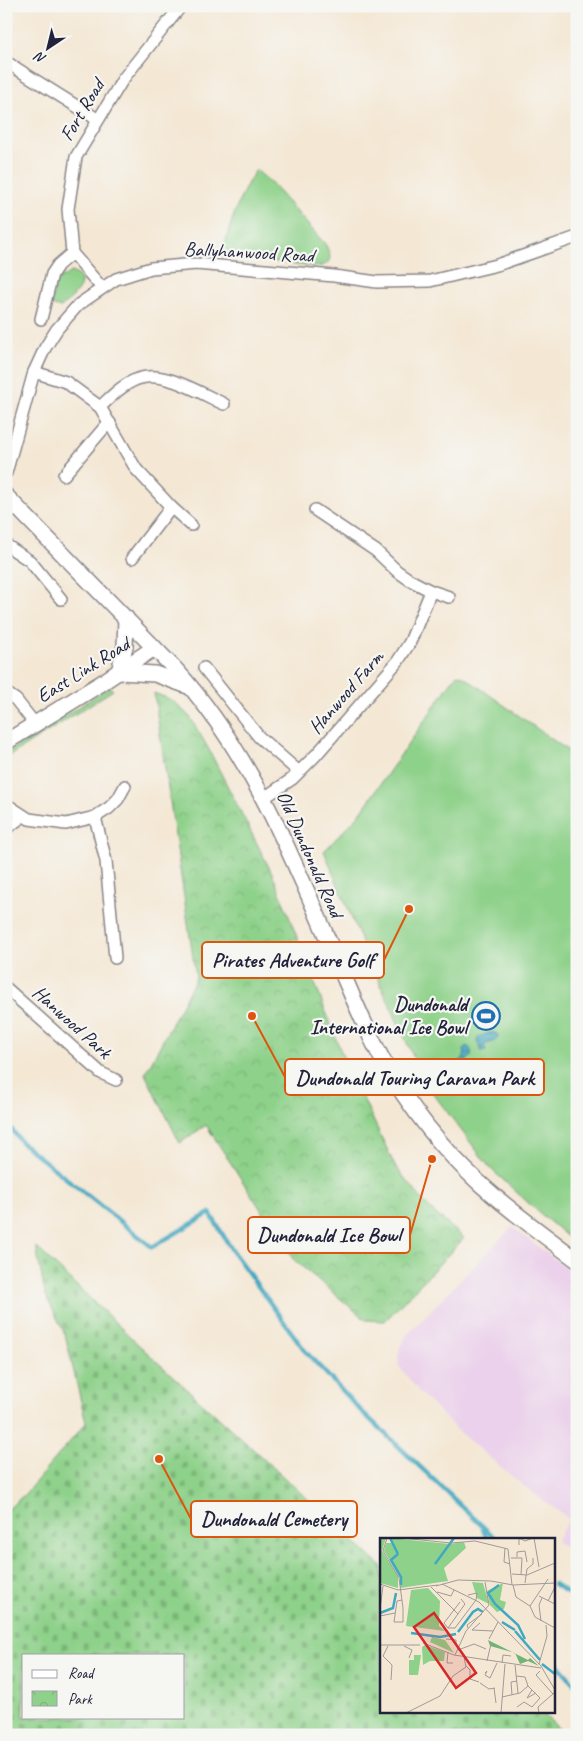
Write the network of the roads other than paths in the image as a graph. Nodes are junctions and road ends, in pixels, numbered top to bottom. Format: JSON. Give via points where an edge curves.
{"nodes":[{"id":1,"x":181,"y":6,"type":"edge"},
{"id":2,"x":6,"y":62,"type":"edge"},
{"id":3,"x":97,"y":119,"type":"junction"},
{"id":4,"x":577,"y":237,"type":"edge"},
{"id":5,"x":72,"y":253,"type":"junction"},
{"id":6,"x":102,"y":288,"type":"junction"},
{"id":7,"x":41,"y":320,"type":"dead end"},
{"id":8,"x":34,"y":372,"type":"junction"},
{"id":9,"x":224,"y":404,"type":"dead end"},
{"id":10,"x":100,"y":407,"type":"junction"},
{"id":11,"x":110,"y":423,"type":"junction"},
{"id":12,"x":6,"y":473,"type":"edge"},
{"id":13,"x":64,"y":475,"type":"dead end"},
{"id":14,"x":6,"y":496,"type":"edge"},
{"id":15,"x":171,"y":507,"type":"junction"},
{"id":16,"x":315,"y":510,"type":"dead end"},
{"id":17,"x":191,"y":525,"type":"dead end"},
{"id":18,"x":6,"y":546,"type":"edge"},
{"id":19,"x":132,"y":558,"type":"dead end"},
{"id":20,"x":431,"y":591,"type":"junction"},
{"id":21,"x":449,"y":597,"type":"dead end"},
{"id":22,"x":60,"y":599,"type":"dead end"},
{"id":23,"x":126,"y":618,"type":"junction"},
{"id":24,"x":154,"y":648,"type":"junction"},
{"id":25,"x":204,"y":668,"type":"dead end"},
{"id":26,"x":119,"y":672,"type":"junction"},
{"id":27,"x":192,"y":687,"type":"junction"},
{"id":28,"x":6,"y":693,"type":"edge"},
{"id":29,"x":35,"y":724,"type":"junction"},
{"id":30,"x":6,"y":742,"type":"edge"},
{"id":31,"x":299,"y":772,"type":"junction"},
{"id":32,"x":125,"y":786,"type":"dead end"},
{"id":33,"x":264,"y":798,"type":"junction"},
{"id":34,"x":6,"y":804,"type":"edge"},
{"id":35,"x":23,"y":816,"type":"junction"},
{"id":36,"x":95,"y":817,"type":"junction"},
{"id":37,"x":6,"y":829,"type":"edge"},
{"id":38,"x":115,"y":958,"type":"dead end"},
{"id":39,"x":6,"y":988,"type":"edge"},
{"id":40,"x":116,"y":1080,"type":"dead end"},
{"id":41,"x":577,"y":1260,"type":"edge"}],
"edges":[{"from":1,"to":3,"type":"street","name":"Fort Road","via":[[123,79]]},
{"from":2,"to":3,"type":"street"},
{"from":3,"to":5,"type":"street","name":"Fort Road","via":[[76,157],[68,209]]},
{"from":4,"to":6,"type":"street","name":"Ballyhanwood Road","via":[[497,265],[430,281],[377,282],[196,264],[151,268],[116,279]]},
{"from":5,"to":6,"type":"street"},
{"from":5,"to":7,"type":"street","via":[[52,274]]},
{"from":6,"to":8,"type":"street","name":"Ballyhanwood Road","via":[[78,305],[57,329]]},
{"from":8,"to":10,"type":"street","via":[[66,382]]},
{"from":8,"to":12,"type":"street","name":"Ballyhanwood Road"},
{"from":9,"to":10,"type":"street","via":[[162,377],[141,377],[122,387]]},
{"from":10,"to":11,"type":"street"},
{"from":11,"to":13,"type":"street"},
{"from":11,"to":15,"type":"street","via":[[136,468]]},
{"from":14,"to":23,"type":"street","name":"Old Dundonald Road"},
{"from":15,"to":17,"type":"street"},
{"from":15,"to":19,"type":"street"},
{"from":16,"to":20,"type":"street","via":[[376,550],[396,571]]},
{"from":18,"to":22,"type":"street","via":[[30,560]]},
{"from":20,"to":21,"type":"street"},
{"from":20,"to":31,"type":"street","name":"Hanwood Farm","via":[[410,642],[398,661]]},
{"from":23,"to":24,"type":"street","name":"Old Dundonald Road"},
{"from":23,"to":26,"type":"street","via":[[126,646]]},
{"from":24,"to":26,"type":"street","name":"East Link Road"},
{"from":24,"to":27,"type":"street","name":"Old Dundonald Road"},
{"from":25,"to":31,"type":"street","via":[[259,737]]},
{"from":26,"to":27,"type":"street","via":[[155,674]]},
{"from":26,"to":29,"type":"street","name":"East Link Road"},
{"from":27,"to":33,"type":"street","name":"Old Dundonald Road"},
{"from":28,"to":29,"type":"street","via":[[16,700]]},
{"from":29,"to":30,"type":"street","name":"East Link Road"},
{"from":31,"to":33,"type":"street","name":"Hanwood Farm"},
{"from":32,"to":36,"type":"street","via":[[118,799]]},
{"from":33,"to":41,"type":"street","name":"Old Dundonald Road","via":[[364,1023],[393,1078],[449,1152],[492,1195]]},
{"from":34,"to":35,"type":"street"},
{"from":35,"to":36,"type":"street","via":[[66,824]]},
{"from":35,"to":37,"type":"street"},
{"from":36,"to":38,"type":"street","via":[[106,861]]},
{"from":39,"to":40,"type":"street","name":"Hanwood Park","via":[[100,1073]]}]}
